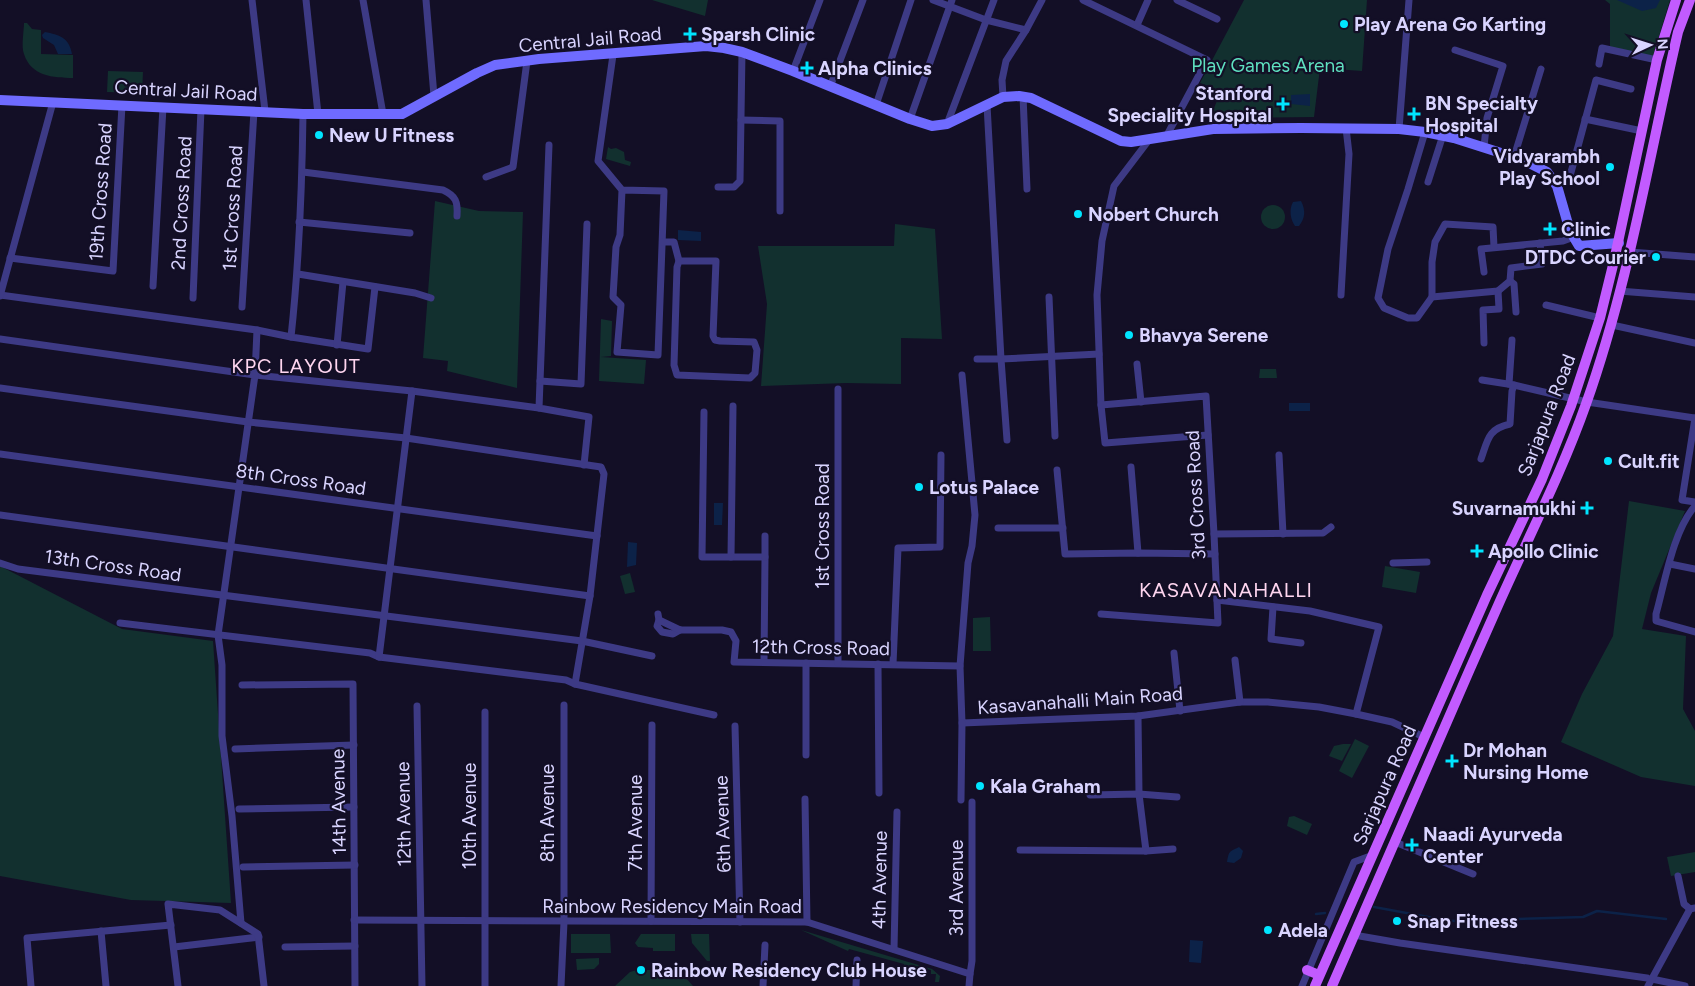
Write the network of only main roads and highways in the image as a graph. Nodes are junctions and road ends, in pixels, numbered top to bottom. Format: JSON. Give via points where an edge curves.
{"nodes":[{"id":1,"x":1676,"y":0,"type":"edge"},
{"id":2,"x":1690,"y":0,"type":"edge"},
{"id":3,"x":0,"y":100,"type":"edge"},
{"id":4,"x":1619,"y":243,"type":"junction"},
{"id":5,"x":1487,"y":594,"type":"junction"},
{"id":6,"x":1501,"y":600,"type":"junction"},
{"id":7,"x":1307,"y":970,"type":"road end"},
{"id":8,"x":1318,"y":975,"type":"junction"},
{"id":9,"x":1314,"y":986,"type":"edge"},
{"id":10,"x":1332,"y":986,"type":"edge"}],
"edges":[{"from":1,"to":4,"type":"main road","name":"Sarjapura Road","via":[[1657,60]]},
{"from":2,"to":6,"type":"main road","name":"Sarjapura Road","via":[[1678,32],[1612,325],[1555,484]]},
{"from":3,"to":4,"type":"main road","name":"Central Jail Road","via":[[303,114],[402,114],[495,65],[706,46],[742,52],[932,126],[947,124],[1003,97],[1023,96],[1121,141],[1131,142],[1213,130],[1399,129],[1442,135],[1514,157],[1547,172],[1557,186],[1570,231],[1579,246]]},
{"from":4,"to":5,"type":"main road","name":"Sarjapura Road","via":[[1600,318],[1573,399],[1542,479]]},
{"from":5,"to":6,"type":"main road"},
{"from":5,"to":8,"type":"main road","name":"Sarjapura Road"},
{"from":6,"to":10,"type":"main road","name":"Sarjapura Road"},
{"from":7,"to":8,"type":"main road"},
{"from":8,"to":9,"type":"main road","name":"Sarjapura Road"}]}
